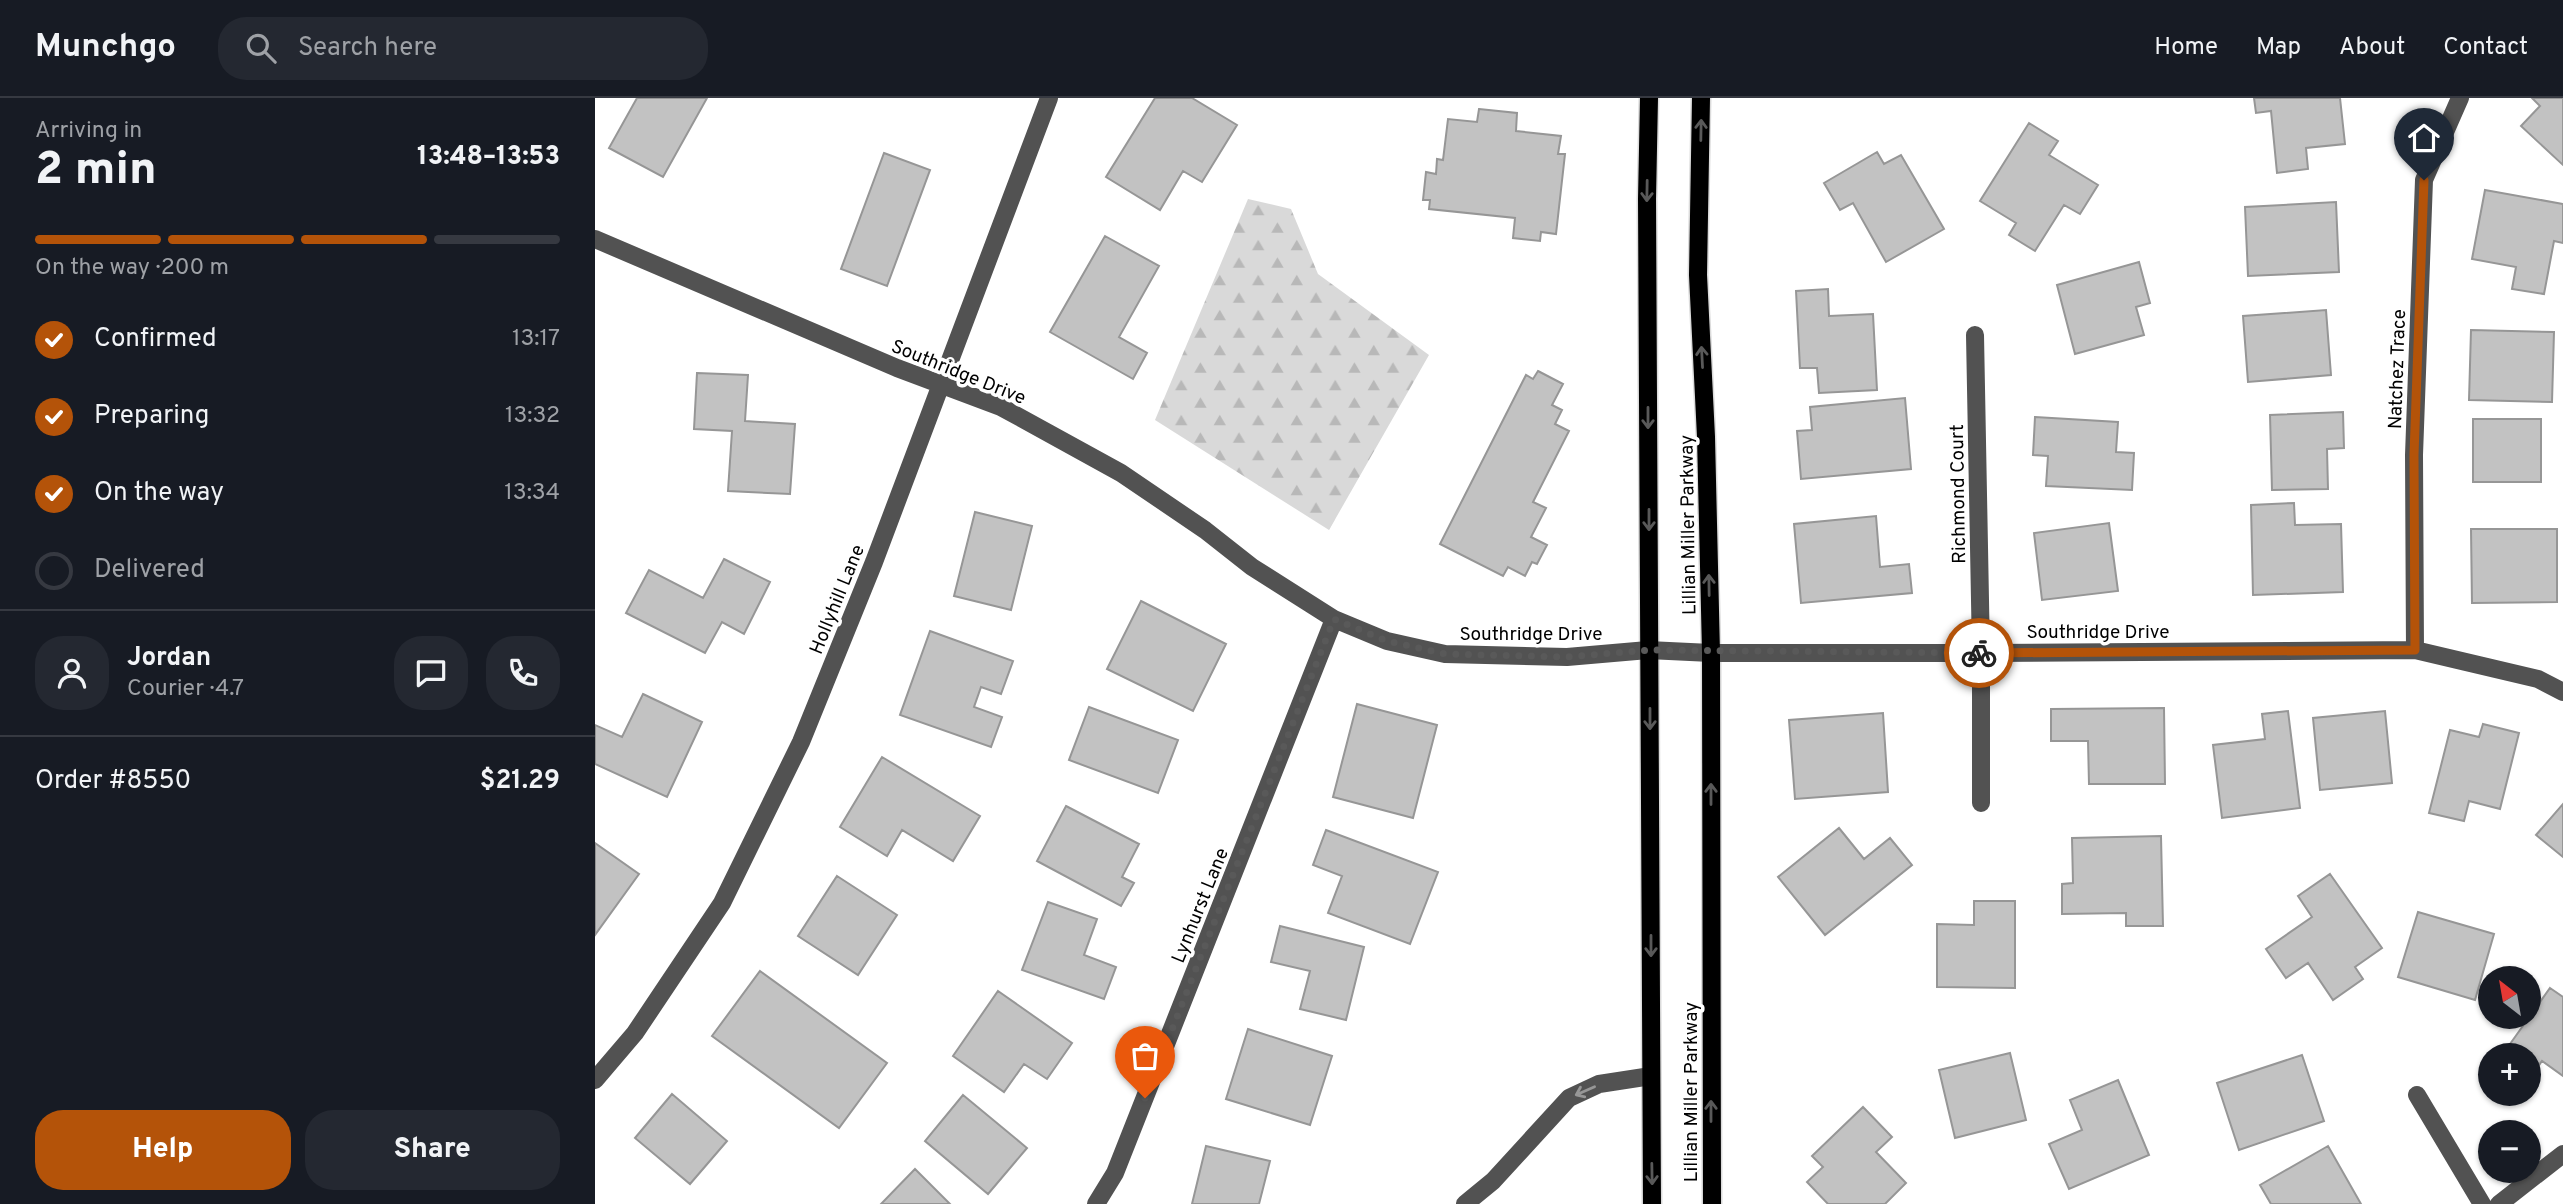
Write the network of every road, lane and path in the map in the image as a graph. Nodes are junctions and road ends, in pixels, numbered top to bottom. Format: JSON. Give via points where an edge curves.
{"nodes":[{"id":1,"x":1049,"y":98,"type":"edge"},
{"id":2,"x":1649,"y":98,"type":"edge"},
{"id":3,"x":1701,"y":98,"type":"edge"},
{"id":4,"x":2460,"y":98,"type":"edge"},
{"id":5,"x":595,"y":239,"type":"edge"},
{"id":6,"x":1975,"y":335,"type":"dead end"},
{"id":7,"x":942,"y":384,"type":"junction"},
{"id":8,"x":1334,"y":619,"type":"junction"},
{"id":9,"x":1649,"y":650,"type":"junction"},
{"id":10,"x":2415,"y":650,"type":"junction"},
{"id":11,"x":1711,"y":653,"type":"junction"},
{"id":12,"x":1981,"y":653,"type":"junction"},
{"id":13,"x":2563,"y":692,"type":"edge"},
{"id":14,"x":1981,"y":803,"type":"dead end"},
{"id":15,"x":1651,"y":1076,"type":"junction"},
{"id":16,"x":595,"y":1080,"type":"edge"},
{"id":17,"x":2417,"y":1095,"type":"dead end"},
{"id":18,"x":2563,"y":1154,"type":"edge"},
{"id":19,"x":1096,"y":1204,"type":"edge"},
{"id":20,"x":1465,"y":1204,"type":"edge"},
{"id":21,"x":1652,"y":1204,"type":"edge"},
{"id":22,"x":1711,"y":1204,"type":"edge"},
{"id":23,"x":2482,"y":1204,"type":"edge"},
{"id":24,"x":2499,"y":1204,"type":"edge"}],
"edges":[{"from":1,"to":7,"type":"street","name":"Hollyhill Lane"},
{"from":2,"to":9,"type":"main road","name":"Lillian Miller Parkway","one_way":true},
{"from":11,"to":3,"type":"main road","name":"Lillian Miller Parkway","one_way":true,"via":[[1698,275]]},
{"from":4,"to":10,"type":"street","name":"Natchez Trace","via":[[2424,180],[2414,455]]},
{"from":5,"to":7,"type":"street","name":"Southridge Drive"},
{"from":6,"to":12,"type":"street","name":"Richmond Court"},
{"from":7,"to":8,"type":"street","name":"Southridge Drive","via":[[1001,407],[1121,473]]},
{"from":7,"to":16,"type":"street","name":"Hollyhill Lane","via":[[801,742],[722,903],[635,1033]]},
{"from":8,"to":9,"type":"street","name":"Southridge Drive","via":[[1387,641],[1445,654],[1567,657]]},
{"from":8,"to":19,"type":"street","name":"Lynhurst Lane","via":[[1115,1173]]},
{"from":9,"to":11,"type":"street","name":"Southridge Drive"},
{"from":9,"to":15,"type":"main road","name":"Lillian Miller Parkway","one_way":true},
{"from":10,"to":12,"type":"street","name":"Southridge Drive"},
{"from":10,"to":13,"type":"street","name":"Southridge Drive","via":[[2537,680]]},
{"from":11,"to":12,"type":"street","name":"Southridge Drive"},
{"from":22,"to":11,"type":"main road","name":"Lillian Miller Parkway","one_way":true},
{"from":12,"to":14,"type":"street","name":"Richmond Court"},
{"from":15,"to":20,"type":"street","one_way":true,"via":[[1599,1084],[1569,1098],[1493,1181]]},
{"from":15,"to":21,"type":"main road","name":"Lillian Miller Parkway","one_way":true},
{"from":17,"to":23,"type":"street"},
{"from":18,"to":24,"type":"street"}]}
